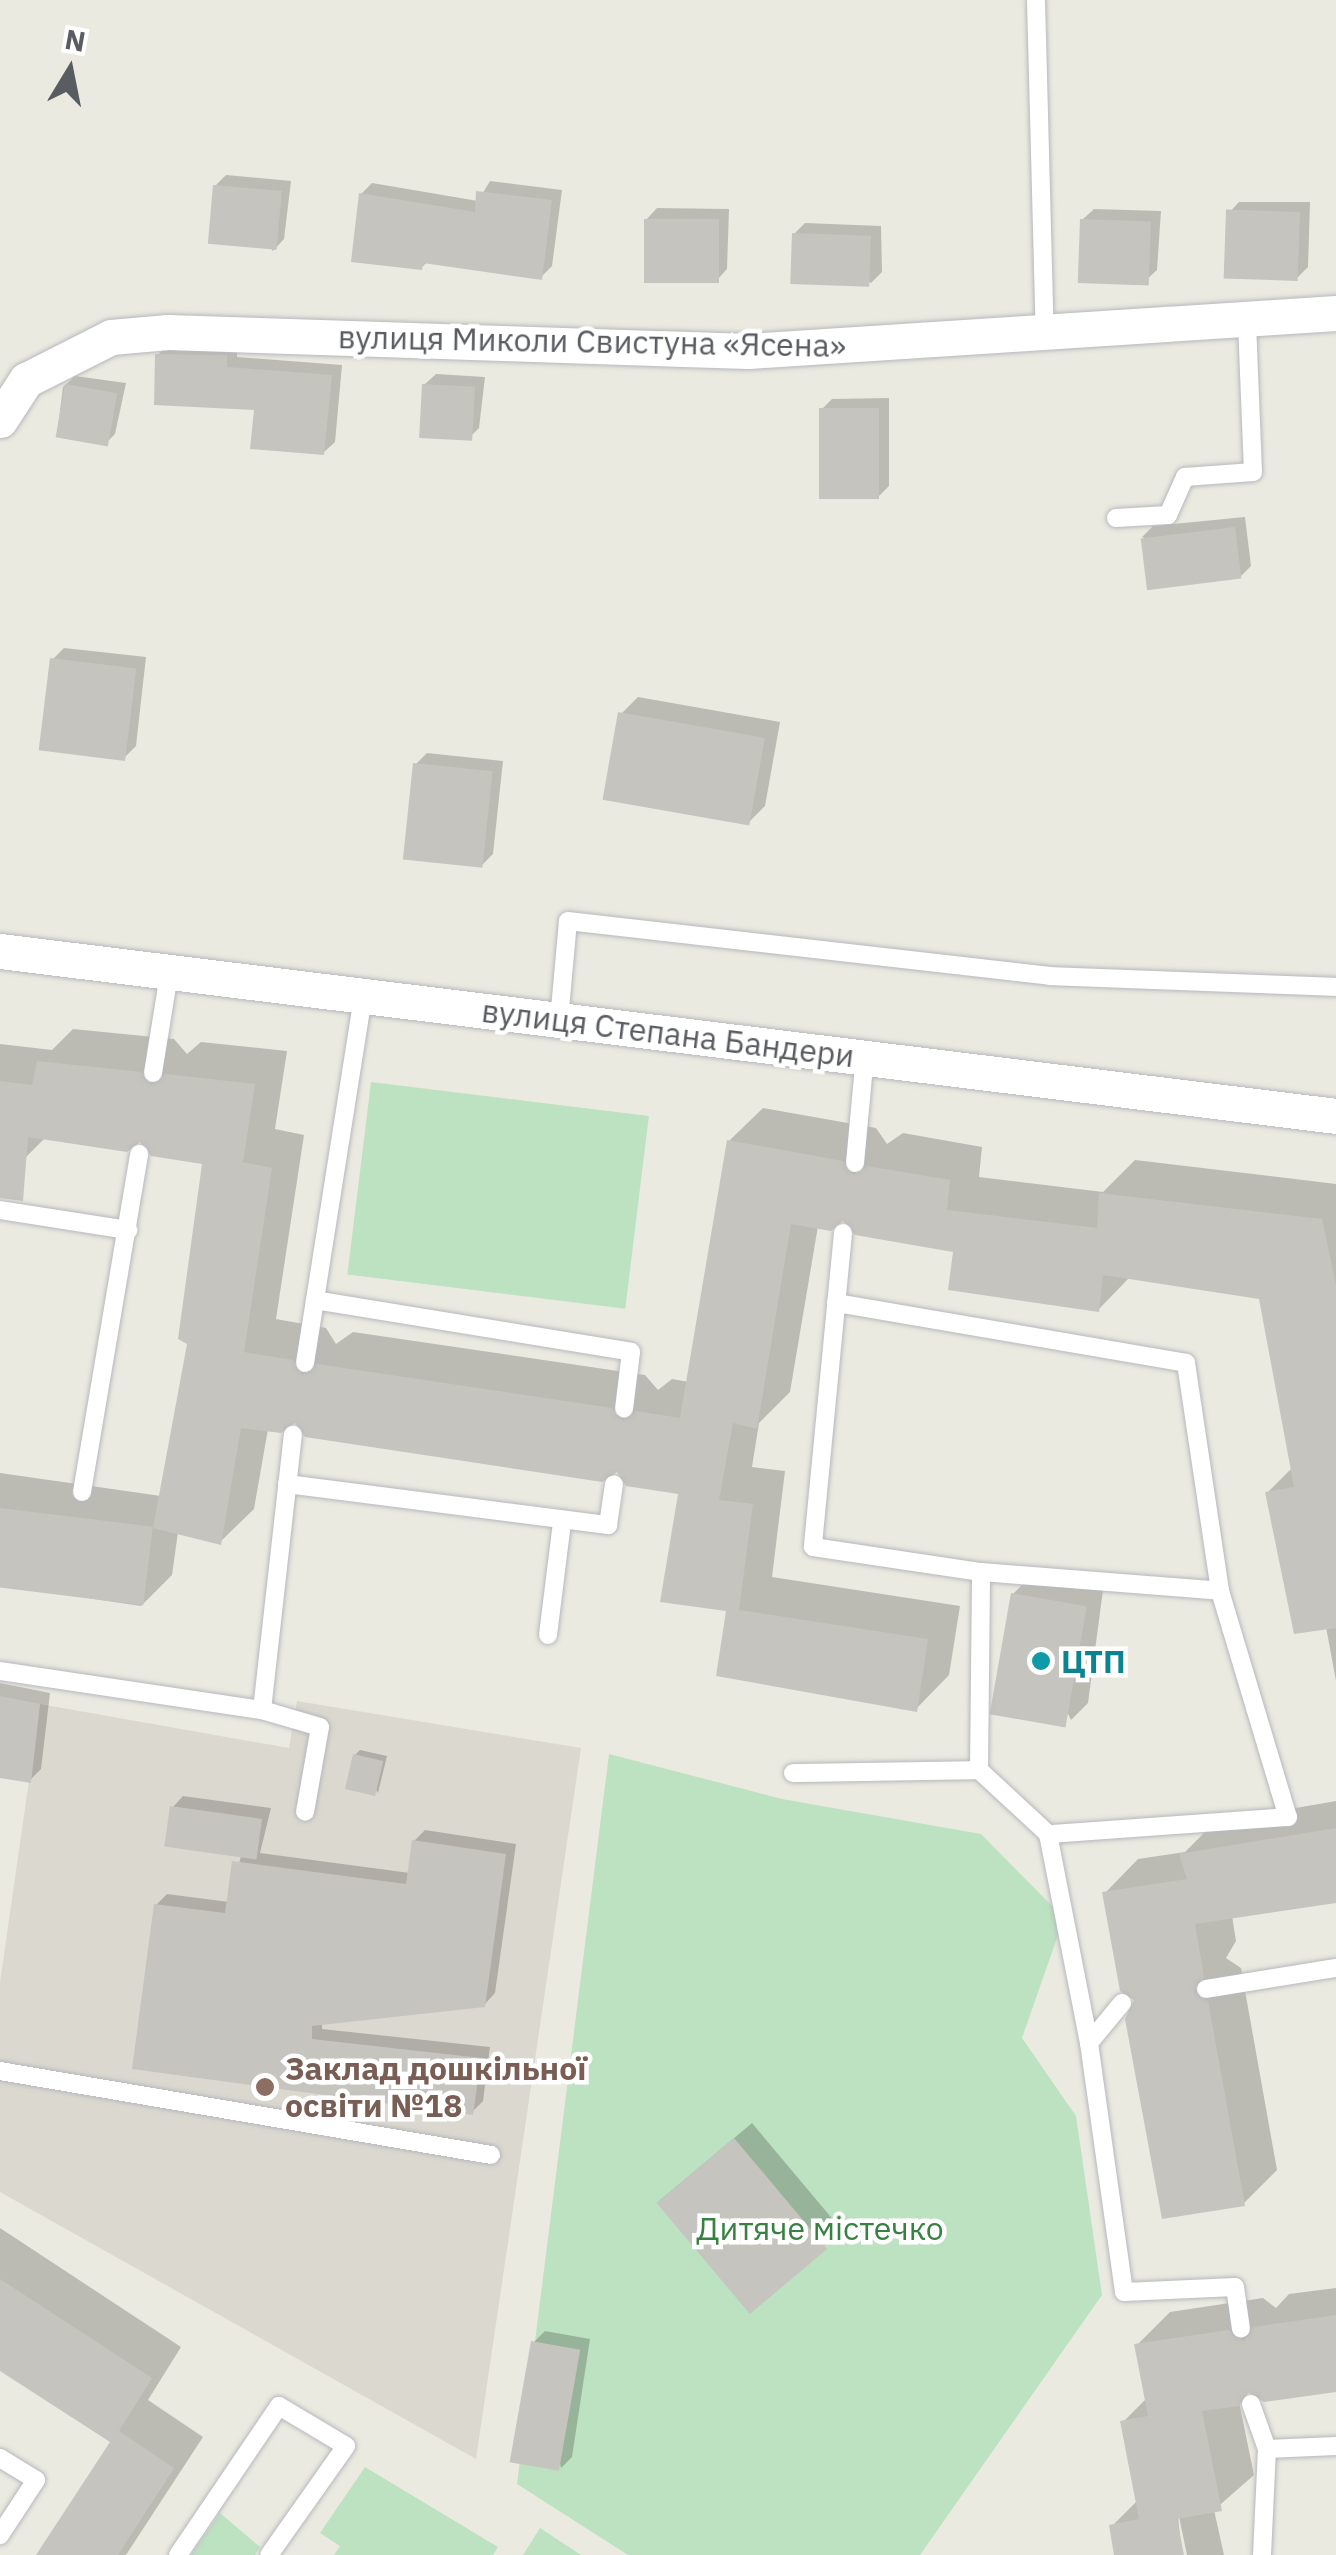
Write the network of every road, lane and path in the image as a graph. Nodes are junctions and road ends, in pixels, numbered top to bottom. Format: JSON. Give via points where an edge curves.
{"nodes":[{"id":1,"x":1036,"y":0,"type":"edge"},
{"id":2,"x":1336,"y":313,"type":"edge"},
{"id":3,"x":1247,"y":320,"type":"junction"},
{"id":4,"x":1044,"y":336,"type":"junction"},
{"id":5,"x":0,"y":420,"type":"edge"},
{"id":6,"x":1116,"y":518,"type":"dead end"},
{"id":7,"x":0,"y":950,"type":"edge"},
{"id":8,"x":169,"y":974,"type":"junction"},
{"id":9,"x":1336,"y":988,"type":"edge"},
{"id":10,"x":363,"y":998,"type":"junction"},
{"id":11,"x":559,"y":1020,"type":"junction"},
{"id":12,"x":865,"y":1055,"type":"junction"},
{"id":13,"x":153,"y":1073,"type":"dead end"},
{"id":14,"x":1336,"y":1116,"type":"edge"},
{"id":15,"x":139,"y":1154,"type":"dead end"},
{"id":16,"x":855,"y":1164,"type":"dead end"},
{"id":17,"x":0,"y":1210,"type":"edge"},
{"id":18,"x":128,"y":1230,"type":"junction"},
{"id":19,"x":843,"y":1233,"type":"dead end"},
{"id":20,"x":315,"y":1300,"type":"junction"},
{"id":21,"x":836,"y":1303,"type":"junction"},
{"id":22,"x":305,"y":1362,"type":"dead end"},
{"id":23,"x":624,"y":1410,"type":"dead end"},
{"id":24,"x":293,"y":1435,"type":"dead end"},
{"id":25,"x":288,"y":1484,"type":"junction"},
{"id":26,"x":614,"y":1484,"type":"dead end"},
{"id":27,"x":82,"y":1492,"type":"dead end"},
{"id":28,"x":562,"y":1522,"type":"junction"},
{"id":29,"x":980,"y":1572,"type":"junction"},
{"id":30,"x":1220,"y":1590,"type":"junction"},
{"id":31,"x":548,"y":1634,"type":"dead end"},
{"id":32,"x":0,"y":1671,"type":"edge"},
{"id":33,"x":262,"y":1710,"type":"junction"},
{"id":34,"x":979,"y":1770,"type":"junction"},
{"id":35,"x":794,"y":1773,"type":"dead end"},
{"id":36,"x":305,"y":1812,"type":"dead end"},
{"id":37,"x":1048,"y":1834,"type":"junction"},
{"id":38,"x":1336,"y":1968,"type":"edge"},
{"id":39,"x":1206,"y":1989,"type":"dead end"},
{"id":40,"x":1122,"y":2002,"type":"dead end"},
{"id":41,"x":1089,"y":2043,"type":"junction"},
{"id":42,"x":0,"y":2071,"type":"edge"},
{"id":43,"x":491,"y":2156,"type":"dead end"},
{"id":44,"x":1241,"y":2328,"type":"dead end"},
{"id":45,"x":1252,"y":2404,"type":"dead end"},
{"id":46,"x":1336,"y":2446,"type":"edge"},
{"id":47,"x":1267,"y":2449,"type":"junction"},
{"id":48,"x":0,"y":2458,"type":"edge"},
{"id":49,"x":0,"y":2535,"type":"edge"},
{"id":50,"x":178,"y":2555,"type":"edge"},
{"id":51,"x":270,"y":2555,"type":"edge"},
{"id":52,"x":1262,"y":2555,"type":"edge"}],
"edges":[{"from":1,"to":4,"type":"lane"},
{"from":2,"to":3,"type":"street","name":"вулиця Миколи Свистуна «Ясена»"},
{"from":3,"to":4,"type":"street","name":"вулиця Миколи Свистуна «Ясена»"},
{"from":3,"to":6,"type":"lane","via":[[1253,472],[1185,477],[1168,515]]},
{"from":4,"to":5,"type":"street","name":"вулиця Миколи Свистуна «Ясена»","via":[[748,350],[168,332],[111,337],[26,380]]},
{"from":7,"to":8,"type":"street","name":"вулиця Степана Бандери"},
{"from":8,"to":10,"type":"street","name":"вулиця Степана Бандери"},
{"from":8,"to":13,"type":"lane"},
{"from":9,"to":11,"type":"lane","via":[[1050,976],[568,921]]},
{"from":10,"to":11,"type":"street","name":"вулиця Степана Бандери"},
{"from":10,"to":20,"type":"lane"},
{"from":11,"to":12,"type":"street","name":"вулиця Степана Бандери"},
{"from":12,"to":14,"type":"street","name":"вулиця Степана Бандери"},
{"from":12,"to":16,"type":"lane"},
{"from":15,"to":18,"type":"lane"},
{"from":17,"to":18,"type":"lane"},
{"from":18,"to":27,"type":"lane"},
{"from":19,"to":21,"type":"lane"},
{"from":20,"to":22,"type":"lane"},
{"from":20,"to":23,"type":"lane","via":[[631,1352]]},
{"from":21,"to":29,"type":"lane","via":[[812,1547]]},
{"from":21,"to":30,"type":"lane","via":[[1186,1363]]},
{"from":24,"to":25,"type":"lane"},
{"from":25,"to":28,"type":"lane"},
{"from":25,"to":33,"type":"lane"},
{"from":26,"to":28,"type":"lane","via":[[608,1524]]},
{"from":28,"to":31,"type":"lane"},
{"from":29,"to":30,"type":"lane"},
{"from":29,"to":34,"type":"lane"},
{"from":30,"to":37,"type":"lane","via":[[1288,1816]]},
{"from":32,"to":33,"type":"lane"},
{"from":33,"to":36,"type":"lane","via":[[320,1727]]},
{"from":34,"to":35,"type":"lane"},
{"from":34,"to":37,"type":"lane"},
{"from":37,"to":41,"type":"lane"},
{"from":38,"to":39,"type":"lane"},
{"from":40,"to":41,"type":"lane"},
{"from":41,"to":44,"type":"lane","via":[[1124,2292],[1235,2287]]},
{"from":42,"to":43,"type":"lane"},
{"from":45,"to":47,"type":"lane"},
{"from":46,"to":47,"type":"lane"},
{"from":47,"to":52,"type":"lane"},
{"from":48,"to":49,"type":"lane","via":[[36,2480]]},
{"from":50,"to":51,"type":"lane","via":[[279,2406],[346,2446]]}]}
